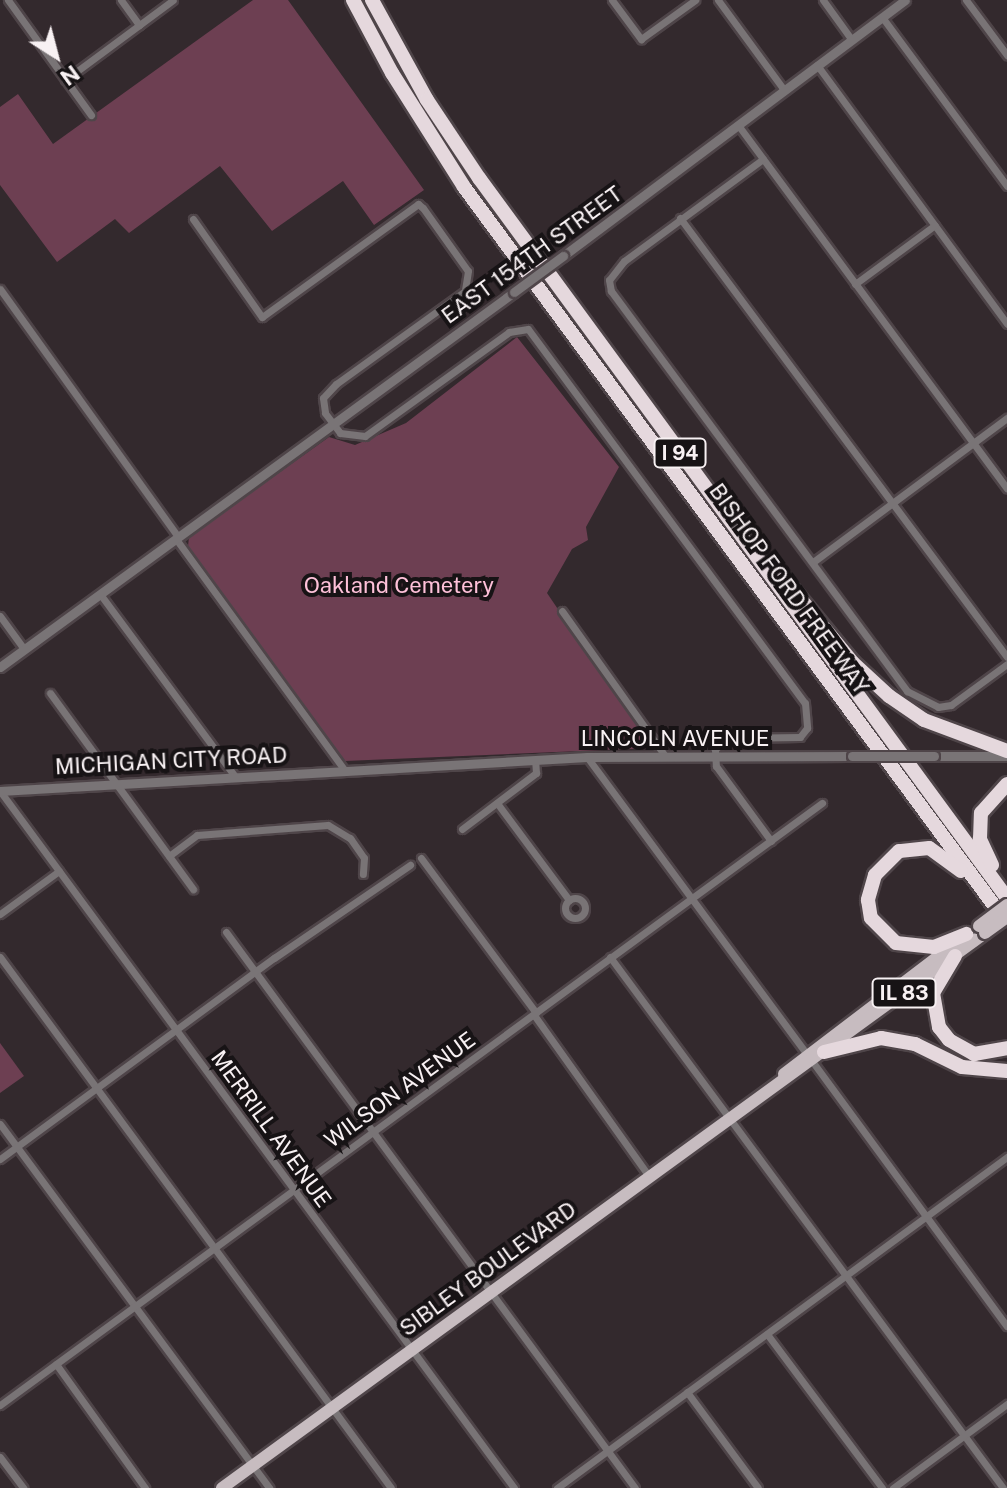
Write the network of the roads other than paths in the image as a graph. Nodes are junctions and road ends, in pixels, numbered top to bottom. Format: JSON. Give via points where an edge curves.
{"nodes":[{"id":1,"x":8,"y":0,"type":"edge"},
{"id":2,"x":121,"y":0,"type":"edge"},
{"id":3,"x":173,"y":0,"type":"edge"},
{"id":4,"x":353,"y":0,"type":"edge"},
{"id":5,"x":372,"y":0,"type":"edge"},
{"id":6,"x":612,"y":0,"type":"edge"},
{"id":7,"x":695,"y":0,"type":"edge"},
{"id":8,"x":718,"y":0,"type":"edge"},
{"id":9,"x":823,"y":0,"type":"edge"},
{"id":10,"x":905,"y":0,"type":"edge"},
{"id":11,"x":966,"y":0,"type":"edge"},
{"id":12,"x":882,"y":17,"type":"junction"},
{"id":13,"x":139,"y":25,"type":"junction"},
{"id":14,"x":852,"y":40,"type":"junction"},
{"id":15,"x":1007,"y":55,"type":"edge"},
{"id":16,"x":817,"y":65,"type":"junction"},
{"id":17,"x":65,"y":80,"type":"junction"},
{"id":18,"x":784,"y":90,"type":"junction"},
{"id":19,"x":91,"y":115,"type":"dead end"},
{"id":20,"x":738,"y":125,"type":"junction"},
{"id":21,"x":763,"y":159,"type":"junction"},
{"id":22,"x":1007,"y":186,"type":"edge"},
{"id":23,"x":680,"y":218,"type":"junction"},
{"id":24,"x":193,"y":219,"type":"dead end"},
{"id":25,"x":935,"y":225,"type":"junction"},
{"id":26,"x":855,"y":284,"type":"junction"},
{"id":27,"x":0,"y":289,"type":"edge"},
{"id":28,"x":1007,"y":324,"type":"edge"},
{"id":29,"x":1007,"y":418,"type":"edge"},
{"id":30,"x":332,"y":424,"type":"junction"},
{"id":31,"x":974,"y":443,"type":"junction"},
{"id":32,"x":698,"y":478,"type":"junction"},
{"id":33,"x":1007,"y":488,"type":"edge"},
{"id":34,"x":893,"y":503,"type":"junction"},
{"id":35,"x":177,"y":538,"type":"junction"},
{"id":36,"x":813,"y":562,"type":"junction"},
{"id":37,"x":100,"y":594,"type":"junction"},
{"id":38,"x":562,"y":611,"type":"dead end"},
{"id":39,"x":0,"y":616,"type":"edge"},
{"id":40,"x":24,"y":649,"type":"junction"},
{"id":41,"x":1007,"y":657,"type":"edge"},
{"id":42,"x":1007,"y":664,"type":"edge"},
{"id":43,"x":0,"y":667,"type":"edge"},
{"id":44,"x":50,"y":693,"type":"dead end"},
{"id":45,"x":1007,"y":754,"type":"edge"},
{"id":46,"x":665,"y":756,"type":"junction"},
{"id":47,"x":587,"y":757,"type":"junction"},
{"id":48,"x":715,"y":757,"type":"junction"},
{"id":49,"x":535,"y":760,"type":"junction"},
{"id":50,"x":344,"y":769,"type":"junction"},
{"id":51,"x":234,"y":775,"type":"junction"},
{"id":52,"x":112,"y":781,"type":"junction"},
{"id":53,"x":1007,"y":784,"type":"edge"},
{"id":54,"x":0,"y":791,"type":"edge"},
{"id":55,"x":497,"y":803,"type":"junction"},
{"id":56,"x":822,"y":803,"type":"dead end"},
{"id":57,"x":462,"y":829,"type":"dead end"},
{"id":58,"x":771,"y":841,"type":"junction"},
{"id":59,"x":169,"y":856,"type":"junction"},
{"id":60,"x":421,"y":858,"type":"dead end"},
{"id":61,"x":410,"y":865,"type":"dead end"},
{"id":62,"x":59,"y":871,"type":"junction"},
{"id":63,"x":363,"y":874,"type":"dead end"},
{"id":64,"x":978,"y":883,"type":"junction"},
{"id":65,"x":193,"y":889,"type":"dead end"},
{"id":66,"x":691,"y":899,"type":"junction"},
{"id":67,"x":1006,"y":899,"type":"edge"},
{"id":68,"x":569,"y":900,"type":"dead end"},
{"id":69,"x":0,"y":914,"type":"edge"},
{"id":70,"x":1007,"y":920,"type":"edge"},
{"id":71,"x":977,"y":931,"type":"junction"},
{"id":72,"x":226,"y":932,"type":"dead end"},
{"id":73,"x":955,"y":956,"type":"junction"},
{"id":74,"x":0,"y":957,"type":"edge"},
{"id":75,"x":610,"y":957,"type":"junction"},
{"id":76,"x":255,"y":972,"type":"junction"},
{"id":77,"x":535,"y":1014,"type":"junction"},
{"id":78,"x":176,"y":1030,"type":"junction"},
{"id":79,"x":1007,"y":1048,"type":"edge"},
{"id":80,"x":814,"y":1055,"type":"junction"},
{"id":81,"x":1007,"y":1071,"type":"edge"},
{"id":82,"x":97,"y":1088,"type":"junction"},
{"id":83,"x":729,"y":1117,"type":"junction"},
{"id":84,"x":0,"y":1124,"type":"edge"},
{"id":85,"x":374,"y":1131,"type":"junction"},
{"id":86,"x":17,"y":1147,"type":"junction"},
{"id":87,"x":0,"y":1159,"type":"edge"},
{"id":88,"x":1006,"y":1159,"type":"edge"},
{"id":89,"x":649,"y":1176,"type":"junction"},
{"id":90,"x":294,"y":1190,"type":"junction"},
{"id":91,"x":927,"y":1216,"type":"junction"},
{"id":92,"x":214,"y":1248,"type":"junction"},
{"id":93,"x":847,"y":1275,"type":"junction"},
{"id":94,"x":491,"y":1291,"type":"junction"},
{"id":95,"x":135,"y":1306,"type":"junction"},
{"id":96,"x":1007,"y":1326,"type":"edge"},
{"id":97,"x":767,"y":1334,"type":"junction"},
{"id":98,"x":412,"y":1350,"type":"junction"},
{"id":99,"x":56,"y":1364,"type":"junction"},
{"id":100,"x":687,"y":1392,"type":"junction"},
{"id":101,"x":1007,"y":1404,"type":"edge"},
{"id":102,"x":0,"y":1405,"type":"edge"},
{"id":103,"x":332,"y":1407,"type":"junction"},
{"id":104,"x":964,"y":1435,"type":"junction"},
{"id":105,"x":608,"y":1451,"type":"junction"},
{"id":106,"x":0,"y":1457,"type":"edge"},
{"id":107,"x":252,"y":1466,"type":"junction"},
{"id":108,"x":23,"y":1488,"type":"edge"},
{"id":109,"x":145,"y":1488,"type":"edge"},
{"id":110,"x":222,"y":1488,"type":"edge"},
{"id":111,"x":269,"y":1488,"type":"edge"},
{"id":112,"x":391,"y":1488,"type":"edge"},
{"id":113,"x":514,"y":1488,"type":"edge"},
{"id":114,"x":557,"y":1488,"type":"edge"},
{"id":115,"x":635,"y":1488,"type":"edge"},
{"id":116,"x":758,"y":1488,"type":"edge"},
{"id":117,"x":882,"y":1488,"type":"edge"},
{"id":118,"x":893,"y":1488,"type":"edge"},
{"id":119,"x":1003,"y":1488,"type":"edge"}],
"edges":[{"from":1,"to":17,"type":"street"},
{"from":2,"to":13,"type":"street"},
{"from":3,"to":13,"type":"street"},
{"from":4,"to":64,"type":"highway","name":"BISHOP FORD FREEWAY","number":"I 94","via":[[464,187]]},
{"from":5,"to":32,"type":"highway","name":"BISHOP FORD FREEWAY","number":"I 94","via":[[465,158]]},
{"from":6,"to":7,"type":"street","via":[[641,39]]},
{"from":8,"to":18,"type":"street"},
{"from":9,"to":14,"type":"street"},
{"from":10,"to":12,"type":"street","name":"EAST 154TH STREET"},
{"from":11,"to":15,"type":"street"},
{"from":12,"to":14,"type":"street","name":"EAST 154TH STREET"},
{"from":12,"to":22,"type":"street"},
{"from":13,"to":17,"type":"street"},
{"from":14,"to":16,"type":"street","name":"EAST 154TH STREET"},
{"from":16,"to":18,"type":"street","name":"EAST 154TH STREET"},
{"from":16,"to":25,"type":"street"},
{"from":17,"to":19,"type":"street"},
{"from":18,"to":20,"type":"street","name":"EAST 154TH STREET"},
{"from":20,"to":21,"type":"street"},
{"from":20,"to":30,"type":"street","name":"EAST 154TH STREET","bridge":true},
{"from":21,"to":23,"type":"street"},
{"from":21,"to":26,"type":"street"},
{"from":23,"to":34,"type":"street"},
{"from":23,"to":36,"type":"street","via":[[624,261],[609,280],[618,304]]},
{"from":24,"to":30,"type":"street","via":[[262,317],[418,204],[468,271],[465,291],[323,398]]},
{"from":25,"to":26,"type":"street"},
{"from":25,"to":28,"type":"street"},
{"from":26,"to":31,"type":"street"},
{"from":27,"to":35,"type":"street"},
{"from":29,"to":31,"type":"street"},
{"from":30,"to":35,"type":"street","name":"EAST 154TH STREET"},
{"from":30,"to":48,"type":"street","via":[[353,438],[365,436],[509,332],[528,329],[805,703],[807,728],[800,737],[730,738],[719,743]]},
{"from":31,"to":33,"type":"street"},
{"from":31,"to":34,"type":"street"},
{"from":32,"to":45,"type":"highway","via":[[829,636],[889,696],[936,726]]},
{"from":32,"to":67,"type":"highway","name":"BISHOP FORD FREEWAY","number":"I 94"},
{"from":34,"to":36,"type":"street"},
{"from":34,"to":41,"type":"street"},
{"from":35,"to":37,"type":"street","name":"EAST 154TH STREET"},
{"from":35,"to":50,"type":"street"},
{"from":36,"to":42,"type":"street","via":[[890,672],[926,701],[951,705]]},
{"from":37,"to":40,"type":"street","name":"EAST 154TH STREET"},
{"from":37,"to":51,"type":"street"},
{"from":38,"to":46,"type":"street"},
{"from":39,"to":40,"type":"street"},
{"from":40,"to":43,"type":"street","name":"EAST 154TH STREET"},
{"from":44,"to":52,"type":"street"},
{"from":45,"to":48,"type":"street","name":"LINCOLN AVENUE","bridge":true},
{"from":46,"to":47,"type":"street","name":"LINCOLN AVENUE"},
{"from":46,"to":48,"type":"street","name":"LINCOLN AVENUE"},
{"from":47,"to":49,"type":"street","name":"LINCOLN AVENUE"},
{"from":47,"to":66,"type":"street"},
{"from":48,"to":58,"type":"street","via":[[716,766]]},
{"from":49,"to":50,"type":"street","name":"LINCOLN AVENUE"},
{"from":49,"to":55,"type":"street","via":[[536,773]]},
{"from":50,"to":51,"type":"street","name":"MICHIGAN CITY ROAD"},
{"from":51,"to":52,"type":"street","name":"MICHIGAN CITY ROAD"},
{"from":52,"to":54,"type":"street","name":"MICHIGAN CITY ROAD"},
{"from":52,"to":59,"type":"street"},
{"from":53,"to":67,"type":"highway","via":[[985,803],[979,825]]},
{"from":54,"to":62,"type":"street","name":"MERRILL AVENUE"},
{"from":55,"to":57,"type":"street"},
{"from":55,"to":68,"type":"street"},
{"from":56,"to":58,"type":"street","name":"WILSON AVENUE"},
{"from":58,"to":66,"type":"street","name":"WILSON AVENUE"},
{"from":59,"to":63,"type":"street","via":[[197,835],[328,825],[350,838],[364,858]]},
{"from":59,"to":65,"type":"street"},
{"from":60,"to":77,"type":"street"},
{"from":61,"to":76,"type":"street"},
{"from":62,"to":69,"type":"street"},
{"from":62,"to":78,"type":"street","name":"MERRILL AVENUE"},
{"from":64,"to":70,"type":"highway","name":"BISHOP FORD FREEWAY","number":"I 94"},
{"from":64,"to":71,"type":"highway","via":[[929,848],[899,851],[884,862],[869,889],[871,918],[896,943],[934,947]]},
{"from":66,"to":75,"type":"street","name":"WILSON AVENUE"},
{"from":66,"to":80,"type":"street"},
{"from":67,"to":71,"type":"main road","name":"SIBLEY BOULEVARD","bridge":true},
{"from":70,"to":71,"type":"main road","number":"IL 83","bridge":true},
{"from":71,"to":73,"type":"main road","name":"SIBLEY BOULEVARD","number":"IL 83"},
{"from":71,"to":80,"type":"main road","name":"SIBLEY BOULEVARD"},
{"from":72,"to":76,"type":"street"},
{"from":73,"to":79,"type":"highway","via":[[933,993],[939,1027],[949,1040],[974,1054]]},
{"from":73,"to":80,"type":"main road","name":"SIBLEY BOULEVARD","number":"IL 83"},
{"from":74,"to":82,"type":"street"},
{"from":75,"to":77,"type":"street","name":"WILSON AVENUE"},
{"from":75,"to":83,"type":"street"},
{"from":76,"to":78,"type":"street"},
{"from":76,"to":85,"type":"street"},
{"from":77,"to":85,"type":"street","name":"WILSON AVENUE"},
{"from":77,"to":89,"type":"street"},
{"from":78,"to":82,"type":"street"},
{"from":78,"to":90,"type":"street","name":"MERRILL AVENUE"},
{"from":80,"to":81,"type":"highway","via":[[881,1038],[915,1044],[962,1067]]},
{"from":80,"to":83,"type":"main road","name":"SIBLEY BOULEVARD","number":"IL 83"},
{"from":80,"to":91,"type":"street"},
{"from":82,"to":86,"type":"street"},
{"from":82,"to":92,"type":"street"},
{"from":83,"to":89,"type":"main road","name":"SIBLEY BOULEVARD","number":"IL 83"},
{"from":83,"to":93,"type":"street"},
{"from":84,"to":86,"type":"street"},
{"from":85,"to":90,"type":"street","name":"WILSON AVENUE"},
{"from":85,"to":94,"type":"street"},
{"from":86,"to":87,"type":"street"},
{"from":86,"to":95,"type":"street"},
{"from":88,"to":91,"type":"street"},
{"from":89,"to":94,"type":"main road","name":"SIBLEY BOULEVARD","number":"IL 83"},
{"from":90,"to":92,"type":"street","name":"WILSON AVENUE"},
{"from":90,"to":98,"type":"street","name":"MERRILL AVENUE"},
{"from":91,"to":93,"type":"street"},
{"from":91,"to":96,"type":"street"},
{"from":92,"to":95,"type":"street","name":"WILSON AVENUE"},
{"from":92,"to":103,"type":"street"},
{"from":93,"to":97,"type":"street"},
{"from":93,"to":104,"type":"street"},
{"from":94,"to":98,"type":"main road","name":"SIBLEY BOULEVARD","number":"IL 83"},
{"from":94,"to":105,"type":"street"},
{"from":95,"to":99,"type":"street","name":"WILSON AVENUE"},
{"from":95,"to":107,"type":"street"},
{"from":97,"to":100,"type":"street"},
{"from":97,"to":117,"type":"street"},
{"from":98,"to":103,"type":"main road","name":"SIBLEY BOULEVARD","number":"IL 83"},
{"from":98,"to":113,"type":"street","name":"MERRILL AVENUE"},
{"from":99,"to":102,"type":"street","name":"WILSON AVENUE"},
{"from":99,"to":109,"type":"street"},
{"from":100,"to":105,"type":"street"},
{"from":100,"to":116,"type":"street"},
{"from":101,"to":104,"type":"street"},
{"from":103,"to":107,"type":"main road","name":"SIBLEY BOULEVARD","number":"IL 83"},
{"from":103,"to":112,"type":"street"},
{"from":104,"to":118,"type":"street"},
{"from":104,"to":119,"type":"street"},
{"from":105,"to":114,"type":"street"},
{"from":105,"to":115,"type":"street"},
{"from":106,"to":108,"type":"street"},
{"from":107,"to":110,"type":"main road","name":"SIBLEY BOULEVARD","number":"IL 83"},
{"from":107,"to":111,"type":"street"}]}
